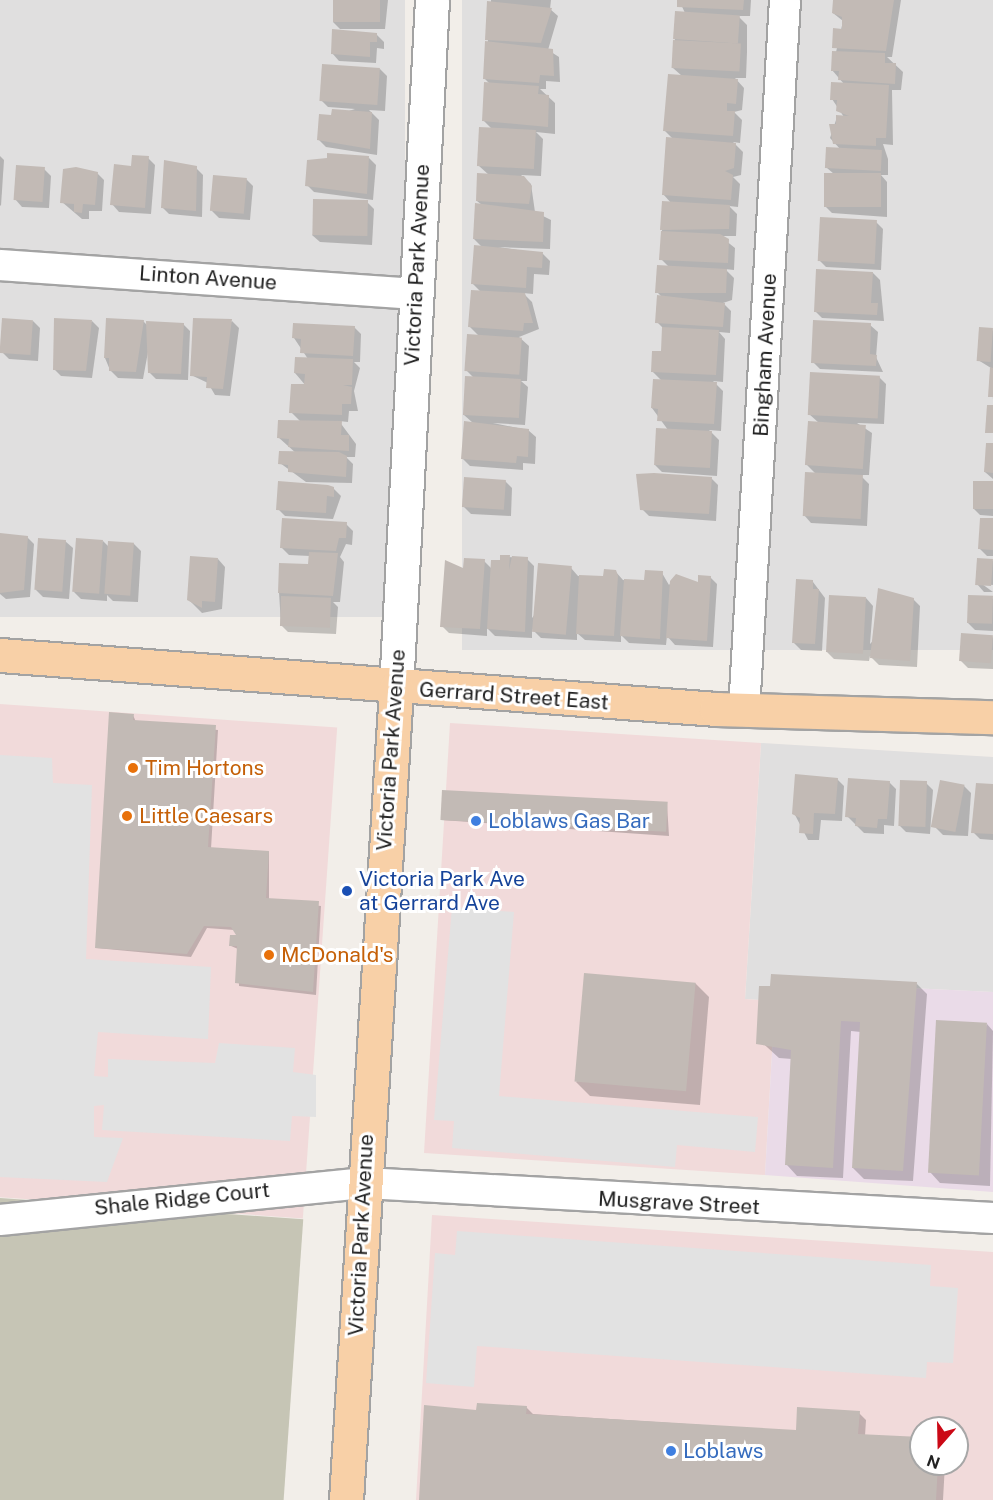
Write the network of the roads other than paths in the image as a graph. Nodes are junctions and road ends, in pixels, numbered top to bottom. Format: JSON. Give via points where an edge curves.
{"nodes":[{"id":1,"x":432,"y":0,"type":"edge"},
{"id":2,"x":785,"y":0,"type":"edge"},
{"id":3,"x":0,"y":265,"type":"edge"},
{"id":4,"x":415,"y":294,"type":"junction"},
{"id":5,"x":0,"y":655,"type":"edge"},
{"id":6,"x":396,"y":689,"type":"junction"},
{"id":7,"x":744,"y":711,"type":"junction"},
{"id":8,"x":993,"y":717,"type":"edge"},
{"id":9,"x":365,"y":1183,"type":"junction"},
{"id":10,"x":993,"y":1218,"type":"edge"},
{"id":11,"x":0,"y":1220,"type":"edge"},
{"id":12,"x":346,"y":1500,"type":"edge"}],
"edges":[{"from":1,"to":4,"type":"street","name":"Victoria Park Avenue"},
{"from":2,"to":7,"type":"street","name":"Bingham Avenue"},
{"from":3,"to":4,"type":"street","name":"Linton Avenue"},
{"from":4,"to":6,"type":"street","name":"Victoria Park Avenue"},
{"from":5,"to":6,"type":"main road","name":"Gerrard Street East"},
{"from":6,"to":7,"type":"main road","name":"Gerrard Street East"},
{"from":6,"to":9,"type":"main road","name":"Victoria Park Avenue"},
{"from":7,"to":8,"type":"main road","name":"Gerrard Street East"},
{"from":9,"to":10,"type":"street","name":"Musgrave Street"},
{"from":9,"to":11,"type":"street","name":"Shale Ridge Court"},
{"from":9,"to":12,"type":"main road","name":"Victoria Park Avenue"}]}
